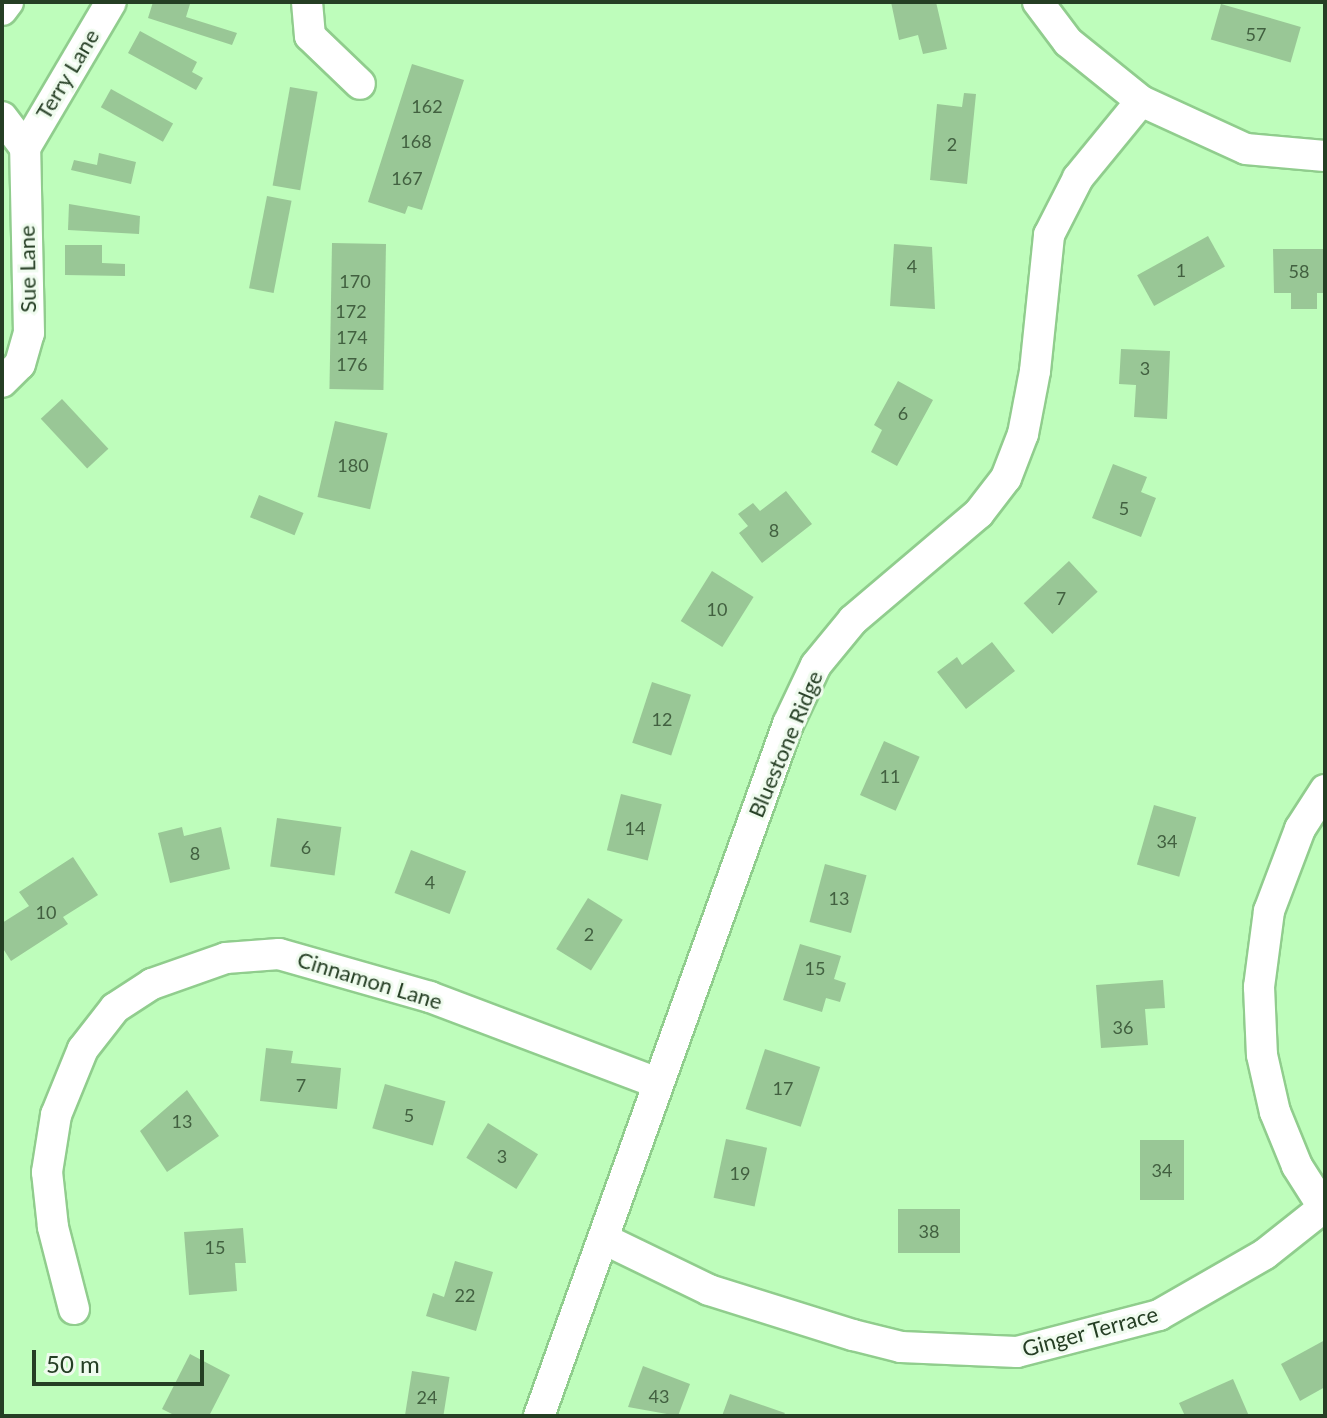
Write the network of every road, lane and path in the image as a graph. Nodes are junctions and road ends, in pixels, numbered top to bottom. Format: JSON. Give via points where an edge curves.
{"nodes":[{"id":1,"x":8,"y":2,"type":"edge"},
{"id":2,"x":111,"y":2,"type":"edge"},
{"id":3,"x":307,"y":2,"type":"edge"},
{"id":4,"x":1038,"y":2,"type":"edge"},
{"id":5,"x":2,"y":10,"type":"edge"},
{"id":6,"x":360,"y":84,"type":"dead end"},
{"id":7,"x":1141,"y":101,"type":"junction"},
{"id":8,"x":2,"y":117,"type":"edge"},
{"id":9,"x":25,"y":148,"type":"junction"},
{"id":10,"x":1325,"y":156,"type":"edge"},
{"id":11,"x":2,"y":382,"type":"edge"},
{"id":12,"x":1325,"y":790,"type":"edge"},
{"id":13,"x":655,"y":1082,"type":"junction"},
{"id":14,"x":1324,"y":1209,"type":"edge"},
{"id":15,"x":606,"y":1240,"type":"junction"},
{"id":16,"x":74,"y":1309,"type":"dead end"},
{"id":17,"x":539,"y":1416,"type":"edge"}],
"edges":[{"from":1,"to":5,"type":"street"},
{"from":2,"to":9,"type":"street","name":"Terry Lane"},
{"from":3,"to":6,"type":"street","via":[[310,36]]},
{"from":4,"to":7,"type":"street","via":[[1068,42]]},
{"from":7,"to":10,"type":"street","via":[[1246,149]]},
{"from":7,"to":13,"type":"street","name":"Bluestone Ridge","via":[[1078,178],[1049,235],[1035,371],[1023,434],[1006,478],[979,513],[853,620],[816,665],[788,724]]},
{"from":8,"to":9,"type":"street"},
{"from":9,"to":11,"type":"street","name":"Sue Lane","via":[[29,333],[20,364]]},
{"from":12,"to":14,"type":"street","via":[[1300,829],[1269,911],[1259,987],[1262,1055],[1275,1112]]},
{"from":13,"to":15,"type":"street","name":"Bluestone Ridge"},
{"from":13,"to":16,"type":"street","name":"Cinnamon Lane","via":[[430,997],[279,954],[226,958],[152,984],[115,1008],[83,1049],[56,1115],[47,1172],[53,1227]]},
{"from":14,"to":15,"type":"street","name":"Ginger Terrace","via":[[1265,1254],[1159,1315],[1017,1352],[901,1347],[853,1335],[709,1290]]},
{"from":15,"to":17,"type":"street","name":"Bluestone Ridge"}]}
